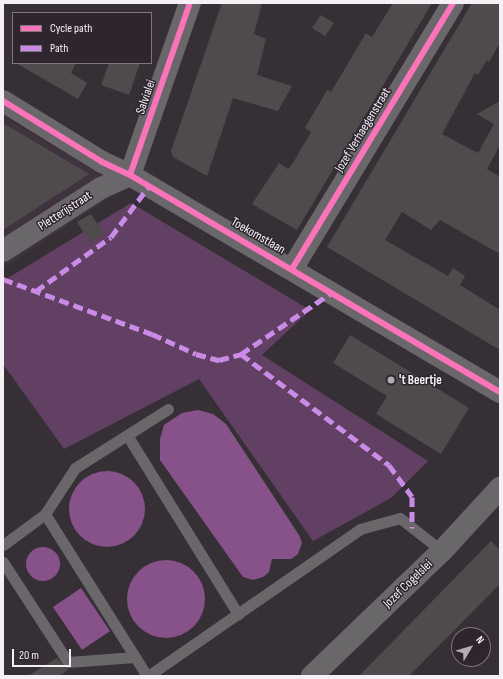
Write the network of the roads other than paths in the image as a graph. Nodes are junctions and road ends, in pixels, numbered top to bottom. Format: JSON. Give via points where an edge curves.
{"nodes":[{"id":1,"x":190,"y":3,"type":"edge"},
{"id":2,"x":453,"y":3,"type":"edge"},
{"id":3,"x":3,"y":101,"type":"edge"},
{"id":4,"x":130,"y":175,"type":"junction"},
{"id":5,"x":3,"y":251,"type":"edge"},
{"id":6,"x":292,"y":269,"type":"junction"},
{"id":7,"x":500,"y":392,"type":"edge"},
{"id":8,"x":168,"y":409,"type":"dead end"},
{"id":9,"x":127,"y":435,"type":"junction"},
{"id":10,"x":500,"y":488,"type":"edge"},
{"id":11,"x":45,"y":514,"type":"junction"},
{"id":12,"x":3,"y":545,"type":"edge"},
{"id":13,"x":442,"y":551,"type":"junction"},
{"id":14,"x":3,"y":562,"type":"edge"},
{"id":15,"x":238,"y":614,"type":"junction"},
{"id":16,"x":135,"y":657,"type":"junction"},
{"id":17,"x":148,"y":676,"type":"edge"},
{"id":18,"x":312,"y":676,"type":"edge"}],
"edges":[{"from":1,"to":4,"type":"street","name":"Salvialei"},
{"from":2,"to":6,"type":"street","name":"Jozef Verhaegenstraat"},
{"from":3,"to":4,"type":"street","name":"Toekomstlaan","via":[[102,162]]},
{"from":4,"to":5,"type":"street","name":"Pletterijstraat","via":[[101,188]]},
{"from":4,"to":6,"type":"street","name":"Toekomstlaan"},
{"from":6,"to":7,"type":"street","name":"Toekomstlaan"},
{"from":8,"to":9,"type":"lane"},
{"from":9,"to":11,"type":"lane","via":[[75,468]]},
{"from":9,"to":15,"type":"lane"},
{"from":10,"to":13,"type":"street","name":"Jozef Cogelslei"},
{"from":11,"to":12,"type":"lane"},
{"from":11,"to":16,"type":"lane"},
{"from":13,"to":15,"type":"lane","via":[[400,518],[360,529]]},
{"from":13,"to":18,"type":"street","name":"Jozef Cogelslei"},
{"from":14,"to":16,"type":"lane","via":[[68,662]]},
{"from":15,"to":17,"type":"lane"},
{"from":16,"to":17,"type":"lane"}]}
